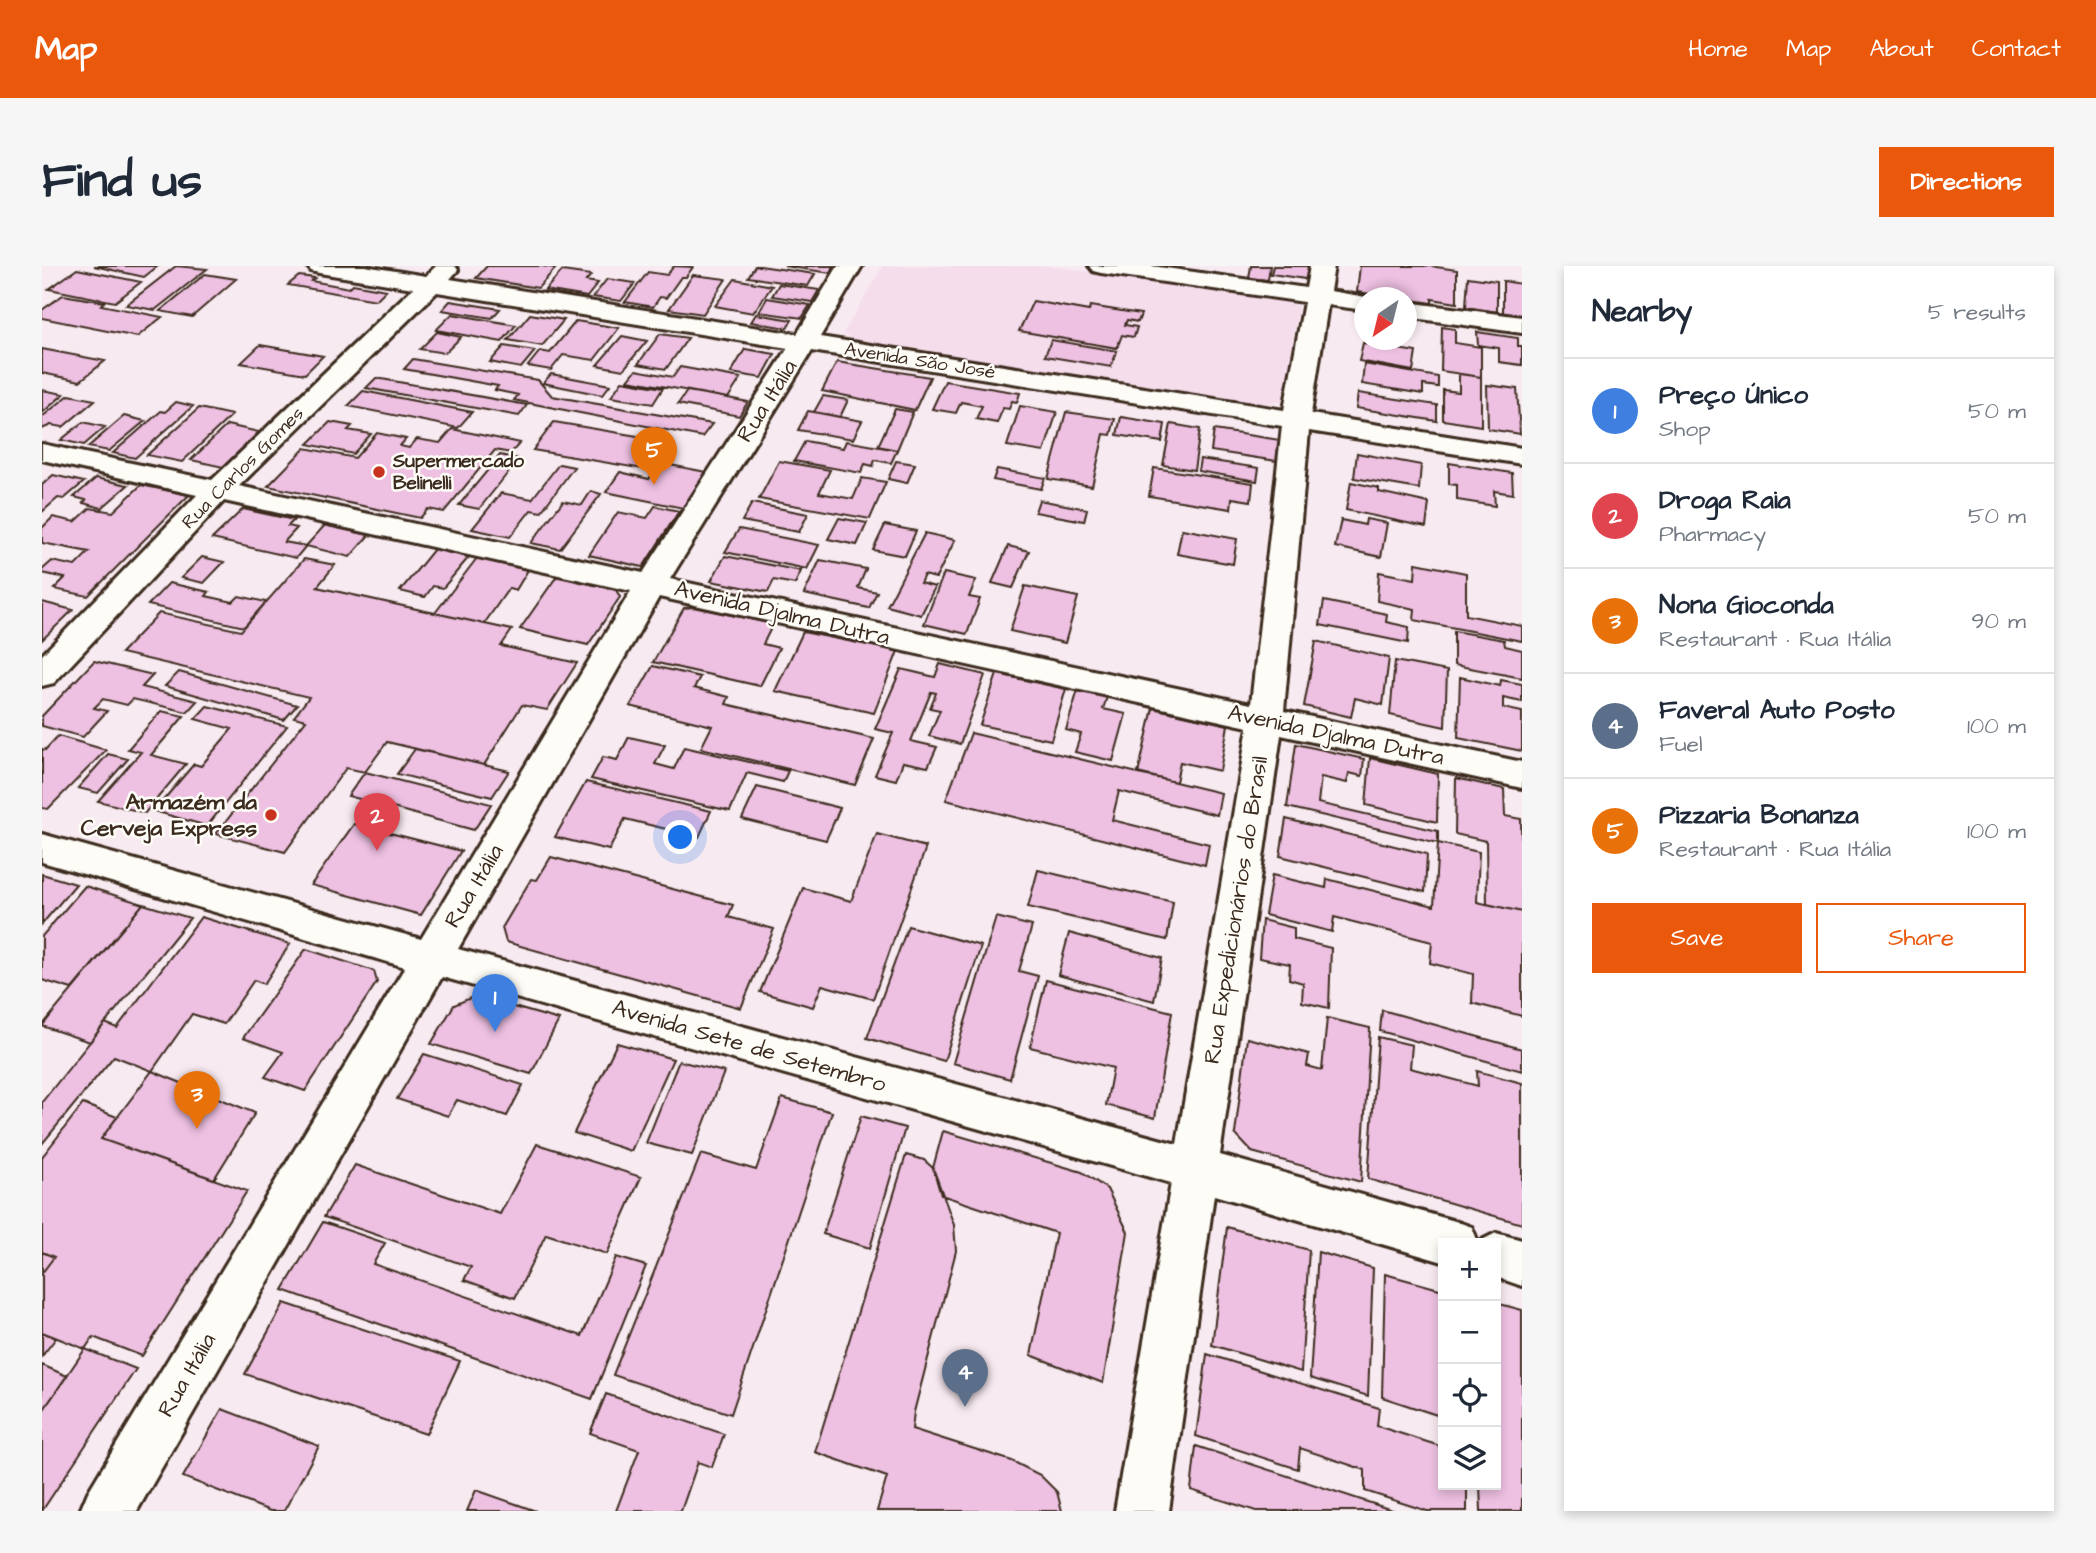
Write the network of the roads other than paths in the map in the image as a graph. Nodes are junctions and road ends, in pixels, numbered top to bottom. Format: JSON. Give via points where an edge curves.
{"nodes":[{"id":1,"x":319,"y":266,"type":"edge"},
{"id":2,"x":850,"y":266,"type":"edge"},
{"id":3,"x":1101,"y":266,"type":"edge"},
{"id":4,"x":441,"y":275,"type":"edge"},
{"id":5,"x":1320,"y":281,"type":"edge"},
{"id":6,"x":1354,"y":298,"type":"edge"},
{"id":7,"x":1417,"y":311,"type":"edge"},
{"id":8,"x":1522,"y":325,"type":"edge"},
{"id":9,"x":804,"y":343,"type":"junction"},
{"id":10,"x":1296,"y":420,"type":"junction"},
{"id":11,"x":42,"y":452,"type":"edge"},
{"id":12,"x":1522,"y":456,"type":"edge"},
{"id":13,"x":218,"y":490,"type":"junction"},
{"id":14,"x":651,"y":584,"type":"junction"},
{"id":15,"x":42,"y":675,"type":"edge"},
{"id":16,"x":1266,"y":720,"type":"junction"},
{"id":17,"x":1522,"y":775,"type":"edge"},
{"id":18,"x":42,"y":848,"type":"edge"},
{"id":19,"x":432,"y":958,"type":"junction"},
{"id":20,"x":1195,"y":1168,"type":"junction"},
{"id":21,"x":1438,"y":1238,"type":"edge"},
{"id":22,"x":1501,"y":1257,"type":"edge"},
{"id":23,"x":1522,"y":1263,"type":"edge"},
{"id":24,"x":107,"y":1511,"type":"edge"},
{"id":25,"x":1142,"y":1511,"type":"edge"}],
"edges":[{"from":1,"to":4,"type":"street","name":"Avenida São José"},
{"from":2,"to":9,"type":"street","name":"Rua Itália"},
{"from":3,"to":5,"type":"street"},
{"from":4,"to":9,"type":"street","name":"Avenida São José"},
{"from":4,"to":13,"type":"street","name":"Rua Carlos Gomes"},
{"from":5,"to":6,"type":"street"},
{"from":5,"to":10,"type":"street","name":"Rua Expedicionários do Brasil"},
{"from":7,"to":8,"type":"street"},
{"from":9,"to":10,"type":"street","name":"Avenida São José"},
{"from":9,"to":14,"type":"street","name":"Rua Itália"},
{"from":10,"to":12,"type":"street","name":"Avenida São José"},
{"from":10,"to":16,"type":"street","name":"Rua Expedicionários do Brasil"},
{"from":11,"to":13,"type":"street","name":"Avenida Djalma Dutra"},
{"from":13,"to":14,"type":"street","name":"Avenida Djalma Dutra"},
{"from":13,"to":15,"type":"street","name":"Rua Carlos Gomes"},
{"from":14,"to":16,"type":"street","name":"Avenida Djalma Dutra"},
{"from":14,"to":19,"type":"street","name":"Rua Itália"},
{"from":16,"to":17,"type":"street","name":"Avenida Djalma Dutra"},
{"from":16,"to":20,"type":"street","name":"Rua Expedicionários do Brasil"},
{"from":18,"to":19,"type":"street","name":"Avenida Sete de Setembro"},
{"from":19,"to":20,"type":"street","name":"Avenida Sete de Setembro"},
{"from":19,"to":24,"type":"street","name":"Rua Itália"},
{"from":20,"to":21,"type":"street","name":"Avenida Sete de Setembro"},
{"from":20,"to":25,"type":"street","name":"Rua Expedicionários do Brasil"},
{"from":22,"to":23,"type":"street"}]}
